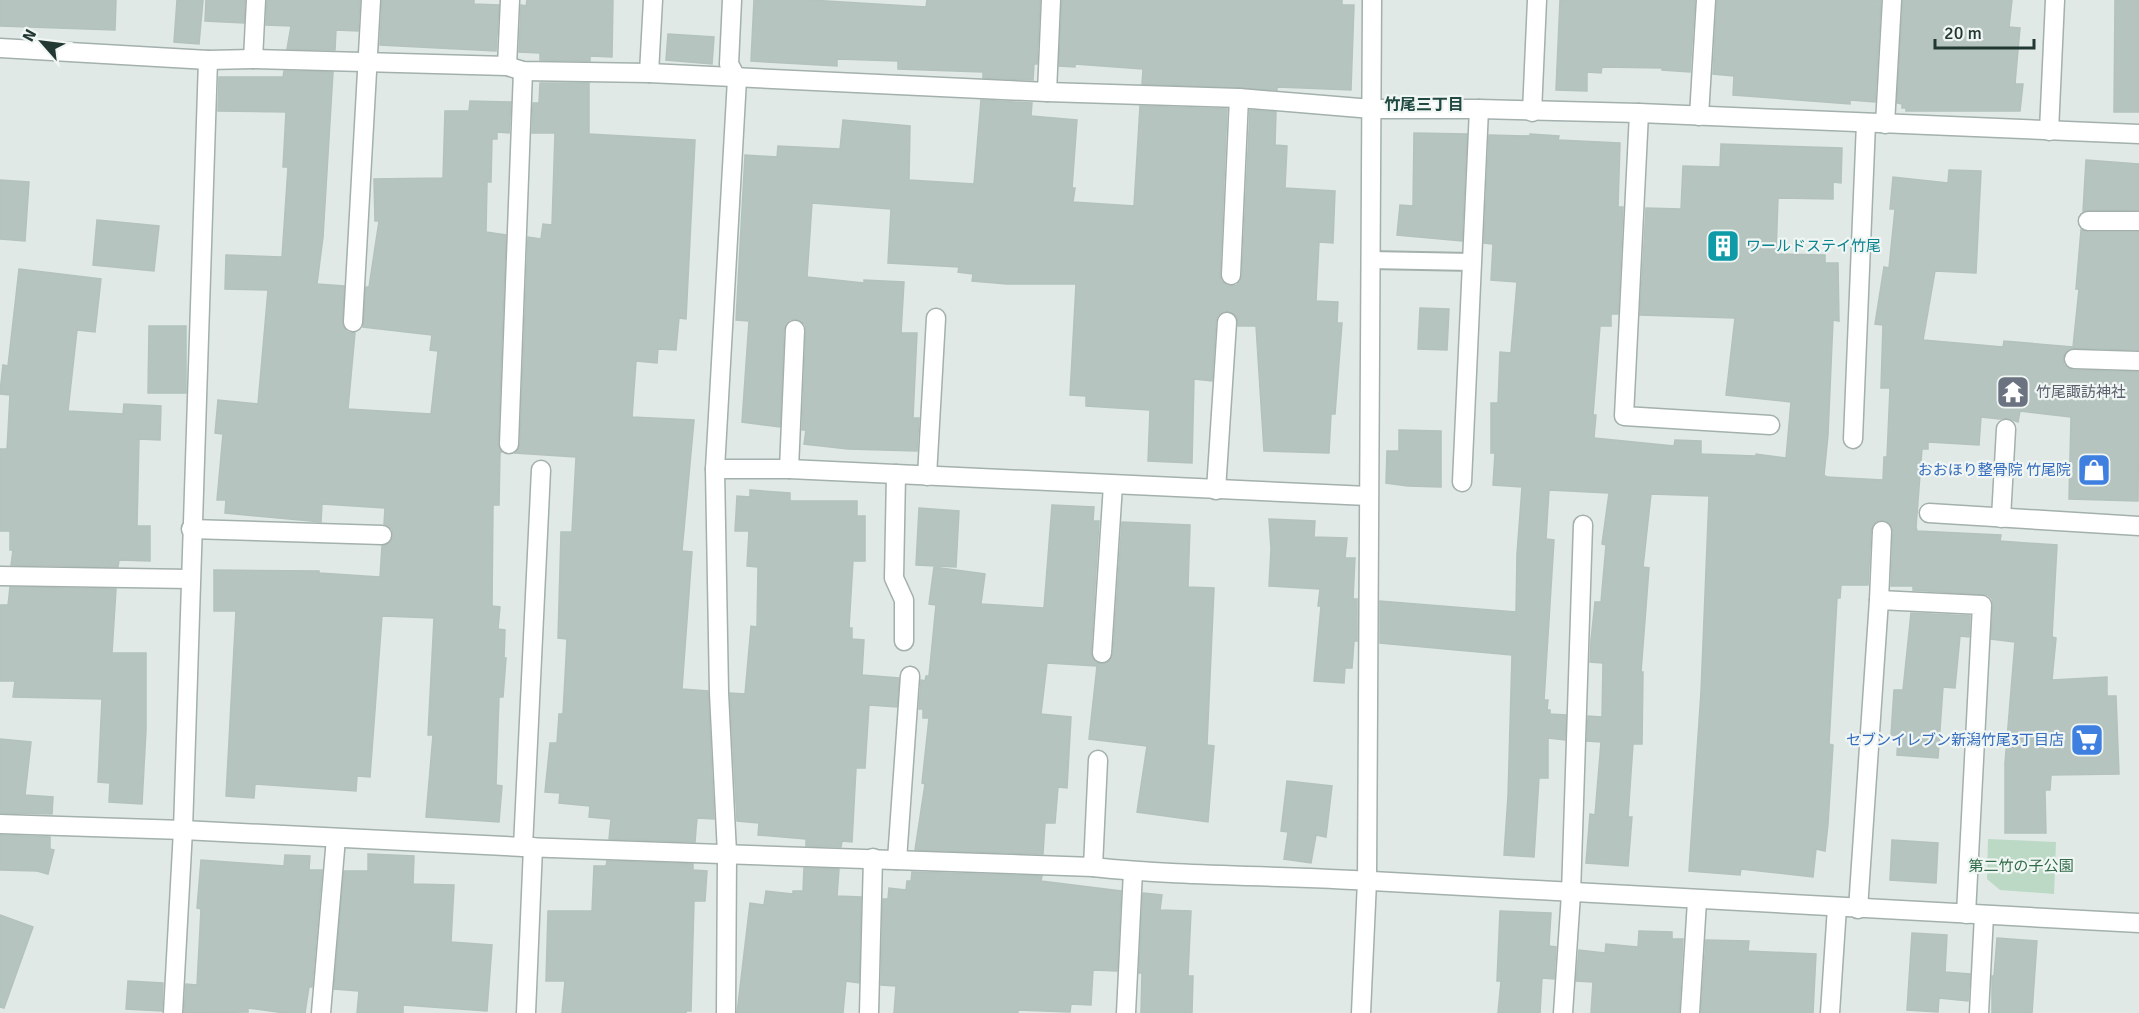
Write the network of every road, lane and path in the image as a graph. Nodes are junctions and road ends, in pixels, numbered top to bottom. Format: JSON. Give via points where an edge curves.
{"nodes":[{"id":1,"x":256,"y":0,"type":"edge"},
{"id":2,"x":371,"y":0,"type":"edge"},
{"id":3,"x":510,"y":0,"type":"edge"},
{"id":4,"x":653,"y":0,"type":"edge"},
{"id":5,"x":732,"y":0,"type":"edge"},
{"id":6,"x":1051,"y":0,"type":"edge"},
{"id":7,"x":1372,"y":0,"type":"edge"},
{"id":8,"x":1537,"y":0,"type":"edge"},
{"id":9,"x":1706,"y":0,"type":"edge"},
{"id":10,"x":1892,"y":0,"type":"edge"},
{"id":11,"x":2055,"y":0,"type":"edge"},
{"id":12,"x":0,"y":48,"type":"edge"},
{"id":13,"x":253,"y":59,"type":"junction"},
{"id":14,"x":208,"y":60,"type":"junction"},
{"id":15,"x":369,"y":64,"type":"junction"},
{"id":16,"x":515,"y":68,"type":"junction"},
{"id":17,"x":649,"y":73,"type":"junction"},
{"id":18,"x":737,"y":79,"type":"junction"},
{"id":19,"x":1047,"y":92,"type":"junction"},
{"id":20,"x":1239,"y":98,"type":"junction"},
{"id":21,"x":1372,"y":109,"type":"junction"},
{"id":22,"x":1479,"y":109,"type":"junction"},
{"id":23,"x":1532,"y":112,"type":"junction"},
{"id":24,"x":1639,"y":113,"type":"junction"},
{"id":25,"x":1699,"y":116,"type":"junction"},
{"id":26,"x":1866,"y":123,"type":"junction"},
{"id":27,"x":1885,"y":124,"type":"junction"},
{"id":28,"x":2049,"y":131,"type":"junction"},
{"id":29,"x":2139,"y":134,"type":"edge"},
{"id":30,"x":2088,"y":221,"type":"dead end"},
{"id":31,"x":2139,"y":221,"type":"edge"},
{"id":32,"x":1370,"y":260,"type":"junction"},
{"id":33,"x":1472,"y":262,"type":"junction"},
{"id":34,"x":1231,"y":275,"type":"dead end"},
{"id":35,"x":936,"y":318,"type":"dead end"},
{"id":36,"x":353,"y":322,"type":"dead end"},
{"id":37,"x":1227,"y":322,"type":"dead end"},
{"id":38,"x":795,"y":330,"type":"dead end"},
{"id":39,"x":2074,"y":358,"type":"dead end"},
{"id":40,"x":2139,"y":361,"type":"edge"},
{"id":41,"x":1770,"y":425,"type":"dead end"},
{"id":42,"x":2006,"y":429,"type":"dead end"},
{"id":43,"x":1853,"y":439,"type":"dead end"},
{"id":44,"x":508,"y":444,"type":"dead end"},
{"id":45,"x":716,"y":469,"type":"junction"},
{"id":46,"x":541,"y":470,"type":"dead end"},
{"id":47,"x":789,"y":470,"type":"junction"},
{"id":48,"x":896,"y":474,"type":"junction"},
{"id":49,"x":927,"y":476,"type":"junction"},
{"id":50,"x":1462,"y":482,"type":"dead end"},
{"id":51,"x":1113,"y":485,"type":"junction"},
{"id":52,"x":1216,"y":490,"type":"junction"},
{"id":53,"x":1368,"y":496,"type":"junction"},
{"id":54,"x":1929,"y":513,"type":"dead end"},
{"id":55,"x":2001,"y":518,"type":"junction"},
{"id":56,"x":1583,"y":525,"type":"dead end"},
{"id":57,"x":2139,"y":526,"type":"edge"},
{"id":58,"x":191,"y":529,"type":"junction"},
{"id":59,"x":1882,"y":531,"type":"dead end"},
{"id":60,"x":382,"y":535,"type":"dead end"},
{"id":61,"x":0,"y":576,"type":"edge"},
{"id":62,"x":190,"y":579,"type":"junction"},
{"id":63,"x":1879,"y":600,"type":"junction"},
{"id":64,"x":904,"y":641,"type":"dead end"},
{"id":65,"x":1102,"y":652,"type":"dead end"},
{"id":66,"x":910,"y":676,"type":"dead end"},
{"id":67,"x":1098,"y":760,"type":"dead end"},
{"id":68,"x":0,"y":824,"type":"edge"},
{"id":69,"x":183,"y":830,"type":"junction"},
{"id":70,"x":336,"y":838,"type":"junction"},
{"id":71,"x":528,"y":847,"type":"junction"},
{"id":72,"x":727,"y":853,"type":"junction"},
{"id":73,"x":873,"y":858,"type":"junction"},
{"id":74,"x":897,"y":860,"type":"junction"},
{"id":75,"x":1093,"y":867,"type":"junction"},
{"id":76,"x":1133,"y":871,"type":"junction"},
{"id":77,"x":1367,"y":881,"type":"junction"},
{"id":78,"x":1571,"y":894,"type":"junction"},
{"id":79,"x":1697,"y":901,"type":"junction"},
{"id":80,"x":1837,"y":907,"type":"junction"},
{"id":81,"x":1858,"y":909,"type":"junction"},
{"id":82,"x":1975,"y":915,"type":"junction"},
{"id":83,"x":2139,"y":923,"type":"edge"},
{"id":84,"x":173,"y":1013,"type":"edge"},
{"id":85,"x":321,"y":1013,"type":"edge"},
{"id":86,"x":526,"y":1013,"type":"edge"},
{"id":87,"x":726,"y":1013,"type":"edge"},
{"id":88,"x":869,"y":1013,"type":"edge"},
{"id":89,"x":1126,"y":1013,"type":"edge"},
{"id":90,"x":1360,"y":1013,"type":"edge"},
{"id":91,"x":1563,"y":1013,"type":"edge"},
{"id":92,"x":1690,"y":1013,"type":"edge"},
{"id":93,"x":1830,"y":1013,"type":"edge"},
{"id":94,"x":1979,"y":1013,"type":"edge"}],
"edges":[{"from":1,"to":13,"type":"street"},
{"from":2,"to":15,"type":"street"},
{"from":3,"to":16,"type":"street"},
{"from":4,"to":17,"type":"street"},
{"from":5,"to":18,"type":"street","via":[[729,64]]},
{"from":6,"to":19,"type":"street"},
{"from":7,"to":21,"type":"street"},
{"from":8,"to":23,"type":"street"},
{"from":9,"to":25,"type":"street"},
{"from":10,"to":27,"type":"street"},
{"from":11,"to":28,"type":"street"},
{"from":12,"to":14,"type":"street"},
{"from":13,"to":14,"type":"street"},
{"from":13,"to":15,"type":"street"},
{"from":14,"to":58,"type":"street"},
{"from":15,"to":16,"type":"street"},
{"from":15,"to":36,"type":"street"},
{"from":16,"to":17,"type":"street"},
{"from":16,"to":44,"type":"street"},
{"from":17,"to":18,"type":"street"},
{"from":18,"to":19,"type":"street"},
{"from":18,"to":45,"type":"street"},
{"from":19,"to":20,"type":"street"},
{"from":20,"to":21,"type":"street"},
{"from":20,"to":34,"type":"street"},
{"from":21,"to":22,"type":"street"},
{"from":21,"to":32,"type":"street"},
{"from":22,"to":23,"type":"street"},
{"from":22,"to":33,"type":"street"},
{"from":23,"to":24,"type":"street"},
{"from":24,"to":25,"type":"street"},
{"from":24,"to":41,"type":"street","via":[[1624,416]]},
{"from":25,"to":26,"type":"street"},
{"from":26,"to":27,"type":"street"},
{"from":26,"to":43,"type":"street"},
{"from":27,"to":28,"type":"street"},
{"from":28,"to":29,"type":"street"},
{"from":30,"to":31,"type":"street"},
{"from":32,"to":33,"type":"lane"},
{"from":32,"to":53,"type":"street"},
{"from":33,"to":50,"type":"street"},
{"from":35,"to":49,"type":"street"},
{"from":37,"to":52,"type":"street"},
{"from":38,"to":47,"type":"street"},
{"from":39,"to":40,"type":"street"},
{"from":42,"to":55,"type":"street"},
{"from":45,"to":47,"type":"street"},
{"from":45,"to":72,"type":"street","via":[[719,693]]},
{"from":46,"to":71,"type":"street"},
{"from":47,"to":48,"type":"street"},
{"from":48,"to":49,"type":"street"},
{"from":48,"to":64,"type":"street","via":[[894,578],[904,600]]},
{"from":49,"to":51,"type":"street"},
{"from":51,"to":52,"type":"street"},
{"from":51,"to":65,"type":"street"},
{"from":52,"to":53,"type":"street"},
{"from":53,"to":77,"type":"street"},
{"from":54,"to":55,"type":"street"},
{"from":55,"to":57,"type":"street"},
{"from":56,"to":78,"type":"street"},
{"from":58,"to":60,"type":"street"},
{"from":58,"to":62,"type":"street"},
{"from":59,"to":63,"type":"street"},
{"from":61,"to":62,"type":"street"},
{"from":62,"to":69,"type":"street"},
{"from":63,"to":81,"type":"street"},
{"from":63,"to":82,"type":"street","via":[[1982,605]]},
{"from":66,"to":74,"type":"street"},
{"from":67,"to":75,"type":"street"},
{"from":68,"to":69,"type":"street"},
{"from":69,"to":70,"type":"street"},
{"from":69,"to":84,"type":"street"},
{"from":70,"to":71,"type":"street"},
{"from":70,"to":85,"type":"street"},
{"from":71,"to":72,"type":"street"},
{"from":71,"to":86,"type":"street"},
{"from":72,"to":73,"type":"street"},
{"from":72,"to":87,"type":"street"},
{"from":73,"to":74,"type":"street"},
{"from":73,"to":88,"type":"street"},
{"from":74,"to":75,"type":"street"},
{"from":75,"to":76,"type":"street"},
{"from":76,"to":77,"type":"street"},
{"from":76,"to":89,"type":"street"},
{"from":77,"to":78,"type":"street"},
{"from":77,"to":90,"type":"street"},
{"from":78,"to":79,"type":"street"},
{"from":78,"to":91,"type":"street"},
{"from":79,"to":80,"type":"street"},
{"from":79,"to":92,"type":"street"},
{"from":80,"to":81,"type":"street"},
{"from":80,"to":93,"type":"street"},
{"from":81,"to":82,"type":"street"},
{"from":82,"to":83,"type":"street"},
{"from":82,"to":94,"type":"street"}]}
